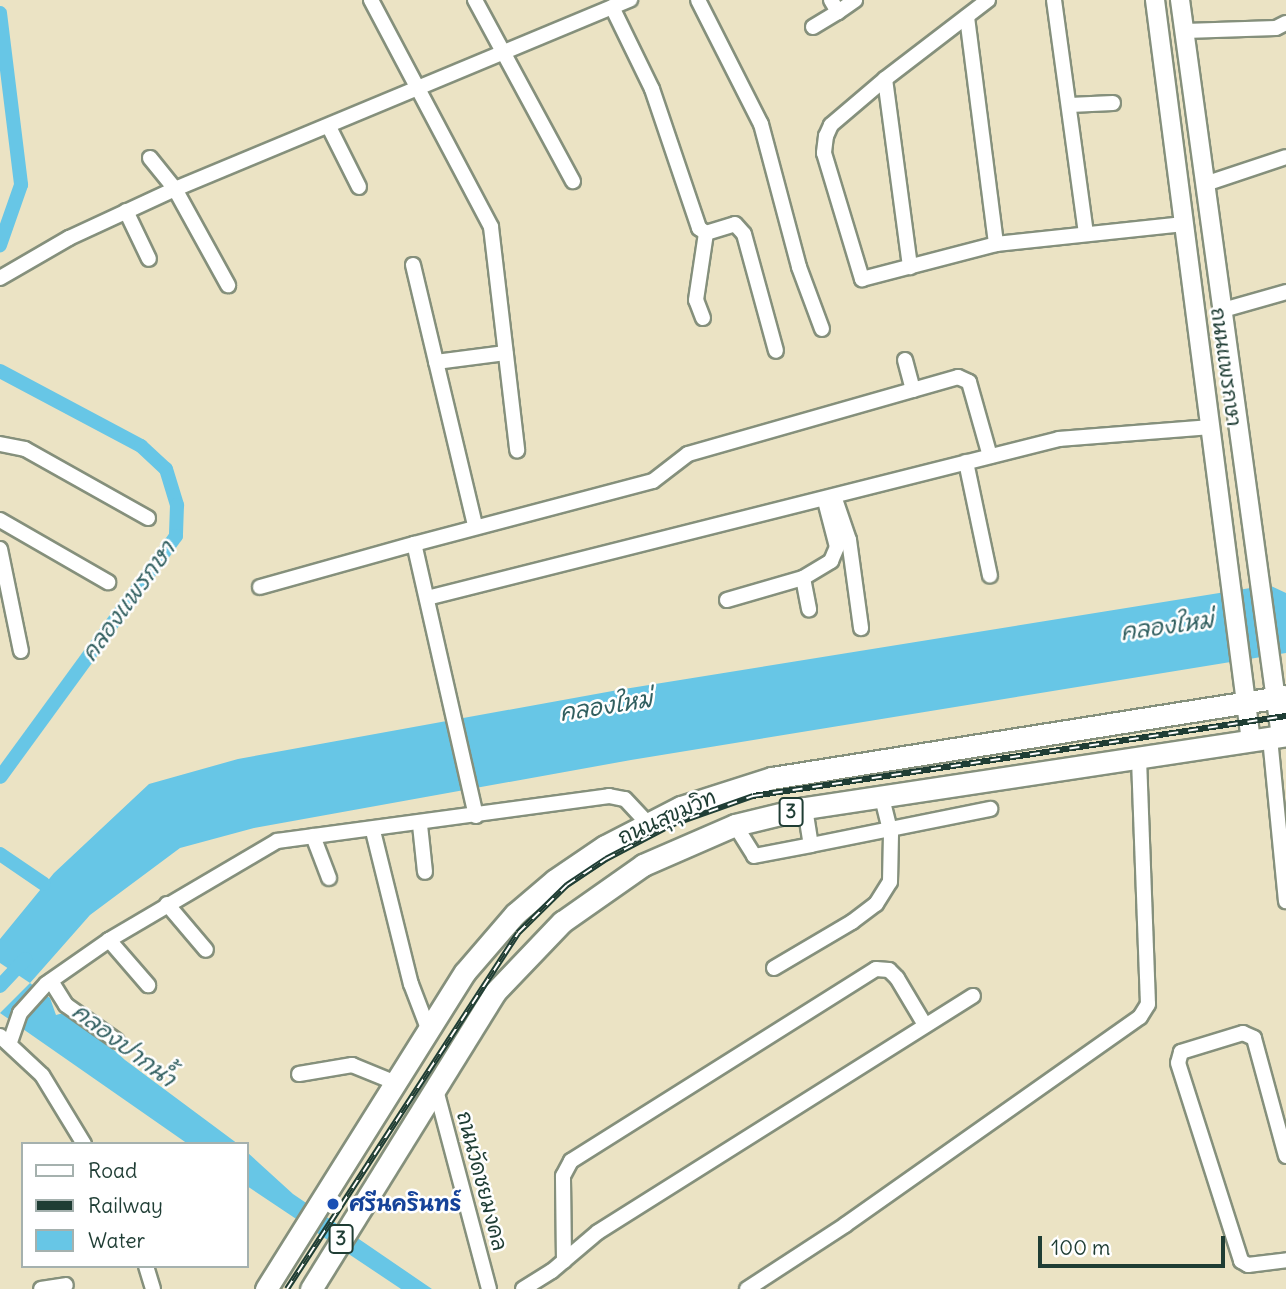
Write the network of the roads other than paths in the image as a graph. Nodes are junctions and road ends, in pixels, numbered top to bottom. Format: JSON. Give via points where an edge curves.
{"nodes":[{"id":1,"x":371,"y":0,"type":"edge"},
{"id":2,"x":475,"y":0,"type":"edge"},
{"id":3,"x":630,"y":0,"type":"edge"},
{"id":4,"x":698,"y":0,"type":"edge"},
{"id":5,"x":855,"y":0,"type":"edge"},
{"id":6,"x":988,"y":0,"type":"edge"},
{"id":7,"x":1054,"y":0,"type":"edge"},
{"id":8,"x":1154,"y":0,"type":"edge"},
{"id":9,"x":1180,"y":0,"type":"edge"},
{"id":10,"x":834,"y":6,"type":"edge"},
{"id":11,"x":612,"y":7,"type":"junction"},
{"id":12,"x":967,"y":17,"type":"junction"},
{"id":13,"x":1286,"y":23,"type":"edge"},
{"id":14,"x":813,"y":27,"type":"dead end"},
{"id":15,"x":1185,"y":31,"type":"junction"},
{"id":16,"x":506,"y":51,"type":"junction"},
{"id":17,"x":885,"y":79,"type":"junction"},
{"id":18,"x":420,"y":86,"type":"junction"},
{"id":19,"x":1113,"y":103,"type":"dead end"},
{"id":20,"x":1070,"y":105,"type":"junction"},
{"id":21,"x":329,"y":127,"type":"junction"},
{"id":22,"x":1286,"y":157,"type":"edge"},
{"id":23,"x":150,"y":158,"type":"dead end"},
{"id":24,"x":573,"y":181,"type":"dead end"},
{"id":25,"x":1205,"y":184,"type":"junction"},
{"id":26,"x":359,"y":187,"type":"dead end"},
{"id":27,"x":175,"y":189,"type":"junction"},
{"id":28,"x":126,"y":211,"type":"junction"},
{"id":29,"x":1184,"y":223,"type":"junction"},
{"id":30,"x":706,"y":233,"type":"junction"},
{"id":31,"x":1086,"y":233,"type":"junction"},
{"id":32,"x":996,"y":244,"type":"junction"},
{"id":33,"x":149,"y":259,"type":"dead end"},
{"id":34,"x":413,"y":265,"type":"dead end"},
{"id":35,"x":910,"y":267,"type":"junction"},
{"id":36,"x":0,"y":278,"type":"edge"},
{"id":37,"x":228,"y":285,"type":"dead end"},
{"id":38,"x":1286,"y":292,"type":"edge"},
{"id":39,"x":1223,"y":310,"type":"junction"},
{"id":40,"x":703,"y":318,"type":"dead end"},
{"id":41,"x":822,"y":329,"type":"dead end"},
{"id":42,"x":776,"y":351,"type":"dead end"},
{"id":43,"x":505,"y":352,"type":"junction"},
{"id":44,"x":905,"y":360,"type":"dead end"},
{"id":45,"x":436,"y":362,"type":"junction"},
{"id":46,"x":913,"y":390,"type":"junction"},
{"id":47,"x":1211,"y":427,"type":"junction"},
{"id":48,"x":0,"y":444,"type":"edge"},
{"id":49,"x":517,"y":450,"type":"dead end"},
{"id":50,"x":990,"y":456,"type":"junction"},
{"id":51,"x":965,"y":462,"type":"junction"},
{"id":52,"x":830,"y":500,"type":"junction"},
{"id":53,"x":148,"y":518,"type":"dead end"},
{"id":54,"x":0,"y":520,"type":"edge"},
{"id":55,"x":475,"y":526,"type":"junction"},
{"id":56,"x":414,"y":544,"type":"junction"},
{"id":57,"x":0,"y":549,"type":"edge"},
{"id":58,"x":990,"y":576,"type":"dead end"},
{"id":59,"x":803,"y":578,"type":"junction"},
{"id":60,"x":108,"y":582,"type":"dead end"},
{"id":61,"x":260,"y":587,"type":"dead end"},
{"id":62,"x":427,"y":598,"type":"junction"},
{"id":63,"x":727,"y":600,"type":"dead end"},
{"id":64,"x":809,"y":610,"type":"dead end"},
{"id":65,"x":861,"y":628,"type":"dead end"},
{"id":66,"x":22,"y":650,"type":"dead end"},
{"id":67,"x":1281,"y":697,"type":"edge"},
{"id":68,"x":1247,"y":702,"type":"junction"},
{"id":69,"x":1272,"y":737,"type":"edge"},
{"id":70,"x":1139,"y":758,"type":"junction"},
{"id":71,"x":882,"y":798,"type":"junction"},
{"id":72,"x":804,"y":808,"type":"junction"},
{"id":73,"x":990,"y":809,"type":"dead end"},
{"id":74,"x":475,"y":816,"type":"junction"},
{"id":75,"x":647,"y":823,"type":"junction"},
{"id":76,"x":420,"y":825,"type":"junction"},
{"id":77,"x":735,"y":825,"type":"junction"},
{"id":78,"x":890,"y":829,"type":"junction"},
{"id":79,"x":373,"y":831,"type":"junction"},
{"id":80,"x":313,"y":835,"type":"junction"},
{"id":81,"x":811,"y":845,"type":"junction"},
{"id":82,"x":425,"y":872,"type":"dead end"},
{"id":83,"x":328,"y":878,"type":"dead end"},
{"id":84,"x":1286,"y":901,"type":"edge"},
{"id":85,"x":167,"y":904,"type":"junction"},
{"id":86,"x":109,"y":940,"type":"junction"},
{"id":87,"x":205,"y":950,"type":"dead end"},
{"id":88,"x":774,"y":968,"type":"dead end"},
{"id":89,"x":48,"y":983,"type":"junction"},
{"id":90,"x":148,"y":985,"type":"dead end"},
{"id":91,"x":973,"y":996,"type":"dead end"},
{"id":92,"x":925,"y":1025,"type":"junction"},
{"id":93,"x":429,"y":1031,"type":"junction"},
{"id":94,"x":5,"y":1038,"type":"edge"},
{"id":95,"x":117,"y":1041,"type":"dead end"},
{"id":96,"x":299,"y":1074,"type":"dead end"},
{"id":97,"x":396,"y":1083,"type":"junction"},
{"id":98,"x":435,"y":1084,"type":"junction"},
{"id":99,"x":83,"y":1142,"type":"edge"},
{"id":100,"x":1286,"y":1156,"type":"edge"},
{"id":101,"x":1286,"y":1259,"type":"edge"},
{"id":102,"x":564,"y":1261,"type":"junction"},
{"id":103,"x":147,"y":1268,"type":"edge"},
{"id":104,"x":66,"y":1284,"type":"dead end"},
{"id":105,"x":312,"y":1288,"type":"edge"},
{"id":106,"x":41,"y":1289,"type":"edge"},
{"id":107,"x":153,"y":1289,"type":"edge"},
{"id":108,"x":266,"y":1289,"type":"edge"},
{"id":109,"x":489,"y":1289,"type":"edge"},
{"id":110,"x":523,"y":1289,"type":"edge"},
{"id":111,"x":747,"y":1289,"type":"edge"}],
"edges":[{"from":1,"to":18,"type":"street"},
{"from":2,"to":16,"type":"street"},
{"from":3,"to":11,"type":"street"},
{"from":4,"to":41,"type":"street","via":[[761,124],[799,267]]},
{"from":5,"to":10,"type":"street"},
{"from":6,"to":12,"type":"street"},
{"from":7,"to":20,"type":"street"},
{"from":8,"to":29,"type":"main road","name":"ถนนแพรกษา"},
{"from":9,"to":15,"type":"main road","name":"ถนนแพรกษา"},
{"from":10,"to":14,"type":"street"},
{"from":11,"to":16,"type":"street"},
{"from":11,"to":30,"type":"street","via":[[652,89],[699,228]]},
{"from":12,"to":17,"type":"street"},
{"from":12,"to":32,"type":"street"},
{"from":13,"to":15,"type":"street","via":[[1276,28]]},
{"from":15,"to":25,"type":"main road","name":"ถนนแพรกษา"},
{"from":16,"to":18,"type":"street"},
{"from":16,"to":24,"type":"street"},
{"from":17,"to":35,"type":"street"},
{"from":17,"to":35,"type":"street","via":[[831,125],[824,153],[859,275],[868,280]]},
{"from":18,"to":21,"type":"street"},
{"from":18,"to":43,"type":"street","via":[[491,227]]},
{"from":19,"to":20,"type":"street"},
{"from":20,"to":31,"type":"street"},
{"from":21,"to":26,"type":"street"},
{"from":21,"to":27,"type":"street"},
{"from":22,"to":25,"type":"street"},
{"from":23,"to":27,"type":"street"},
{"from":25,"to":39,"type":"main road","name":"ถนนแพรกษา"},
{"from":27,"to":28,"type":"street"},
{"from":27,"to":37,"type":"street"},
{"from":28,"to":33,"type":"street"},
{"from":28,"to":36,"type":"street"},
{"from":29,"to":31,"type":"street"},
{"from":29,"to":47,"type":"main road","name":"ถนนแพรกษา"},
{"from":30,"to":40,"type":"street","via":[[696,300]]},
{"from":30,"to":42,"type":"street","via":[[735,223],[740,226]]},
{"from":31,"to":32,"type":"street"},
{"from":32,"to":35,"type":"street"},
{"from":34,"to":45,"type":"street"},
{"from":38,"to":39,"type":"street"},
{"from":39,"to":67,"type":"main road","name":"ถนนแพรกษา","via":[[1271,662]]},
{"from":43,"to":45,"type":"street"},
{"from":43,"to":49,"type":"street"},
{"from":44,"to":46,"type":"street"},
{"from":45,"to":55,"type":"street"},
{"from":46,"to":50,"type":"street","via":[[964,377]]},
{"from":46,"to":55,"type":"street","via":[[688,454],[653,481]]},
{"from":47,"to":50,"type":"street","via":[[1059,439]]},
{"from":47,"to":68,"type":"main road","name":"ถนนแพรกษา"},
{"from":48,"to":53,"type":"street","via":[[25,449]]},
{"from":50,"to":51,"type":"street"},
{"from":51,"to":52,"type":"street"},
{"from":51,"to":58,"type":"street"},
{"from":52,"to":59,"type":"street","via":[[836,554]]},
{"from":52,"to":62,"type":"street"},
{"from":52,"to":65,"type":"street","via":[[849,540]]},
{"from":54,"to":60,"type":"street"},
{"from":55,"to":56,"type":"street"},
{"from":56,"to":61,"type":"street"},
{"from":56,"to":62,"type":"street"},
{"from":57,"to":66,"type":"street"},
{"from":59,"to":63,"type":"street"},
{"from":59,"to":64,"type":"street"},
{"from":62,"to":74,"type":"street"},
{"from":67,"to":68,"type":"highway","name":"ถนนสุขุมวิท","number":"3"},
{"from":67,"to":69,"type":"main road","name":"ถนนแพรกษา"},
{"from":68,"to":69,"type":"main road","name":"ถนนแพรกษา"},
{"from":68,"to":75,"type":"highway","name":"ถนนสุขุมวิท","number":"3","via":[[772,778]]},
{"from":69,"to":70,"type":"highway","name":"ถนนสุขุมวิท","number":"3"},
{"from":69,"to":84,"type":"street"},
{"from":70,"to":71,"type":"highway","name":"ถนนสุขุมวิท","number":"3"},
{"from":70,"to":111,"type":"street","via":[[1148,1004],[1130,1026]]},
{"from":71,"to":72,"type":"highway","name":"ถนนสุขุมวิท","number":"3"},
{"from":71,"to":78,"type":"street"},
{"from":72,"to":77,"type":"highway","name":"ถนนสุขุมวิท","number":"3"},
{"from":72,"to":81,"type":"street"},
{"from":73,"to":78,"type":"street"},
{"from":74,"to":75,"type":"street","via":[[618,796]]},
{"from":74,"to":76,"type":"street"},
{"from":75,"to":93,"type":"highway","name":"ถนนสุขุมวิท","number":"3","via":[[555,880],[515,914],[465,972]]},
{"from":76,"to":79,"type":"street"},
{"from":76,"to":82,"type":"street"},
{"from":77,"to":81,"type":"street","via":[[754,856]]},
{"from":77,"to":98,"type":"highway","name":"ถนนสุขุมวิท","number":"3","via":[[643,865],[562,922],[495,992]]},
{"from":78,"to":81,"type":"street"},
{"from":78,"to":88,"type":"street","via":[[893,868],[876,904]]},
{"from":79,"to":80,"type":"street"},
{"from":79,"to":93,"type":"street","via":[[411,984]]},
{"from":80,"to":83,"type":"street"},
{"from":80,"to":85,"type":"street","via":[[265,845]]},
{"from":85,"to":86,"type":"street"},
{"from":85,"to":87,"type":"street"},
{"from":86,"to":89,"type":"street"},
{"from":86,"to":90,"type":"street"},
{"from":89,"to":94,"type":"street","via":[[20,1013]]},
{"from":89,"to":95,"type":"street","via":[[66,1005]]},
{"from":91,"to":92,"type":"street"},
{"from":92,"to":102,"type":"street","via":[[598,1232]]},
{"from":92,"to":102,"type":"street","via":[[897,978],[876,969],[571,1161],[563,1176]]},
{"from":93,"to":97,"type":"highway","name":"ถนนสุขุมวิท","number":"3"},
{"from":94,"to":99,"type":"street","via":[[42,1075]]},
{"from":96,"to":97,"type":"street","via":[[352,1065]]},
{"from":97,"to":108,"type":"highway","name":"ถนนสุขุมวิท","number":"3"},
{"from":98,"to":105,"type":"highway","name":"ถนนสุขุมวิท","number":"3"},
{"from":98,"to":109,"type":"street","name":"ถนนวัดชยมงคล"},
{"from":100,"to":101,"type":"street","via":[[1254,1038],[1243,1033],[1181,1052],[1178,1063],[1241,1261],[1248,1265]]},
{"from":102,"to":110,"type":"street"},
{"from":103,"to":107,"type":"street"},
{"from":104,"to":106,"type":"street"}]}
